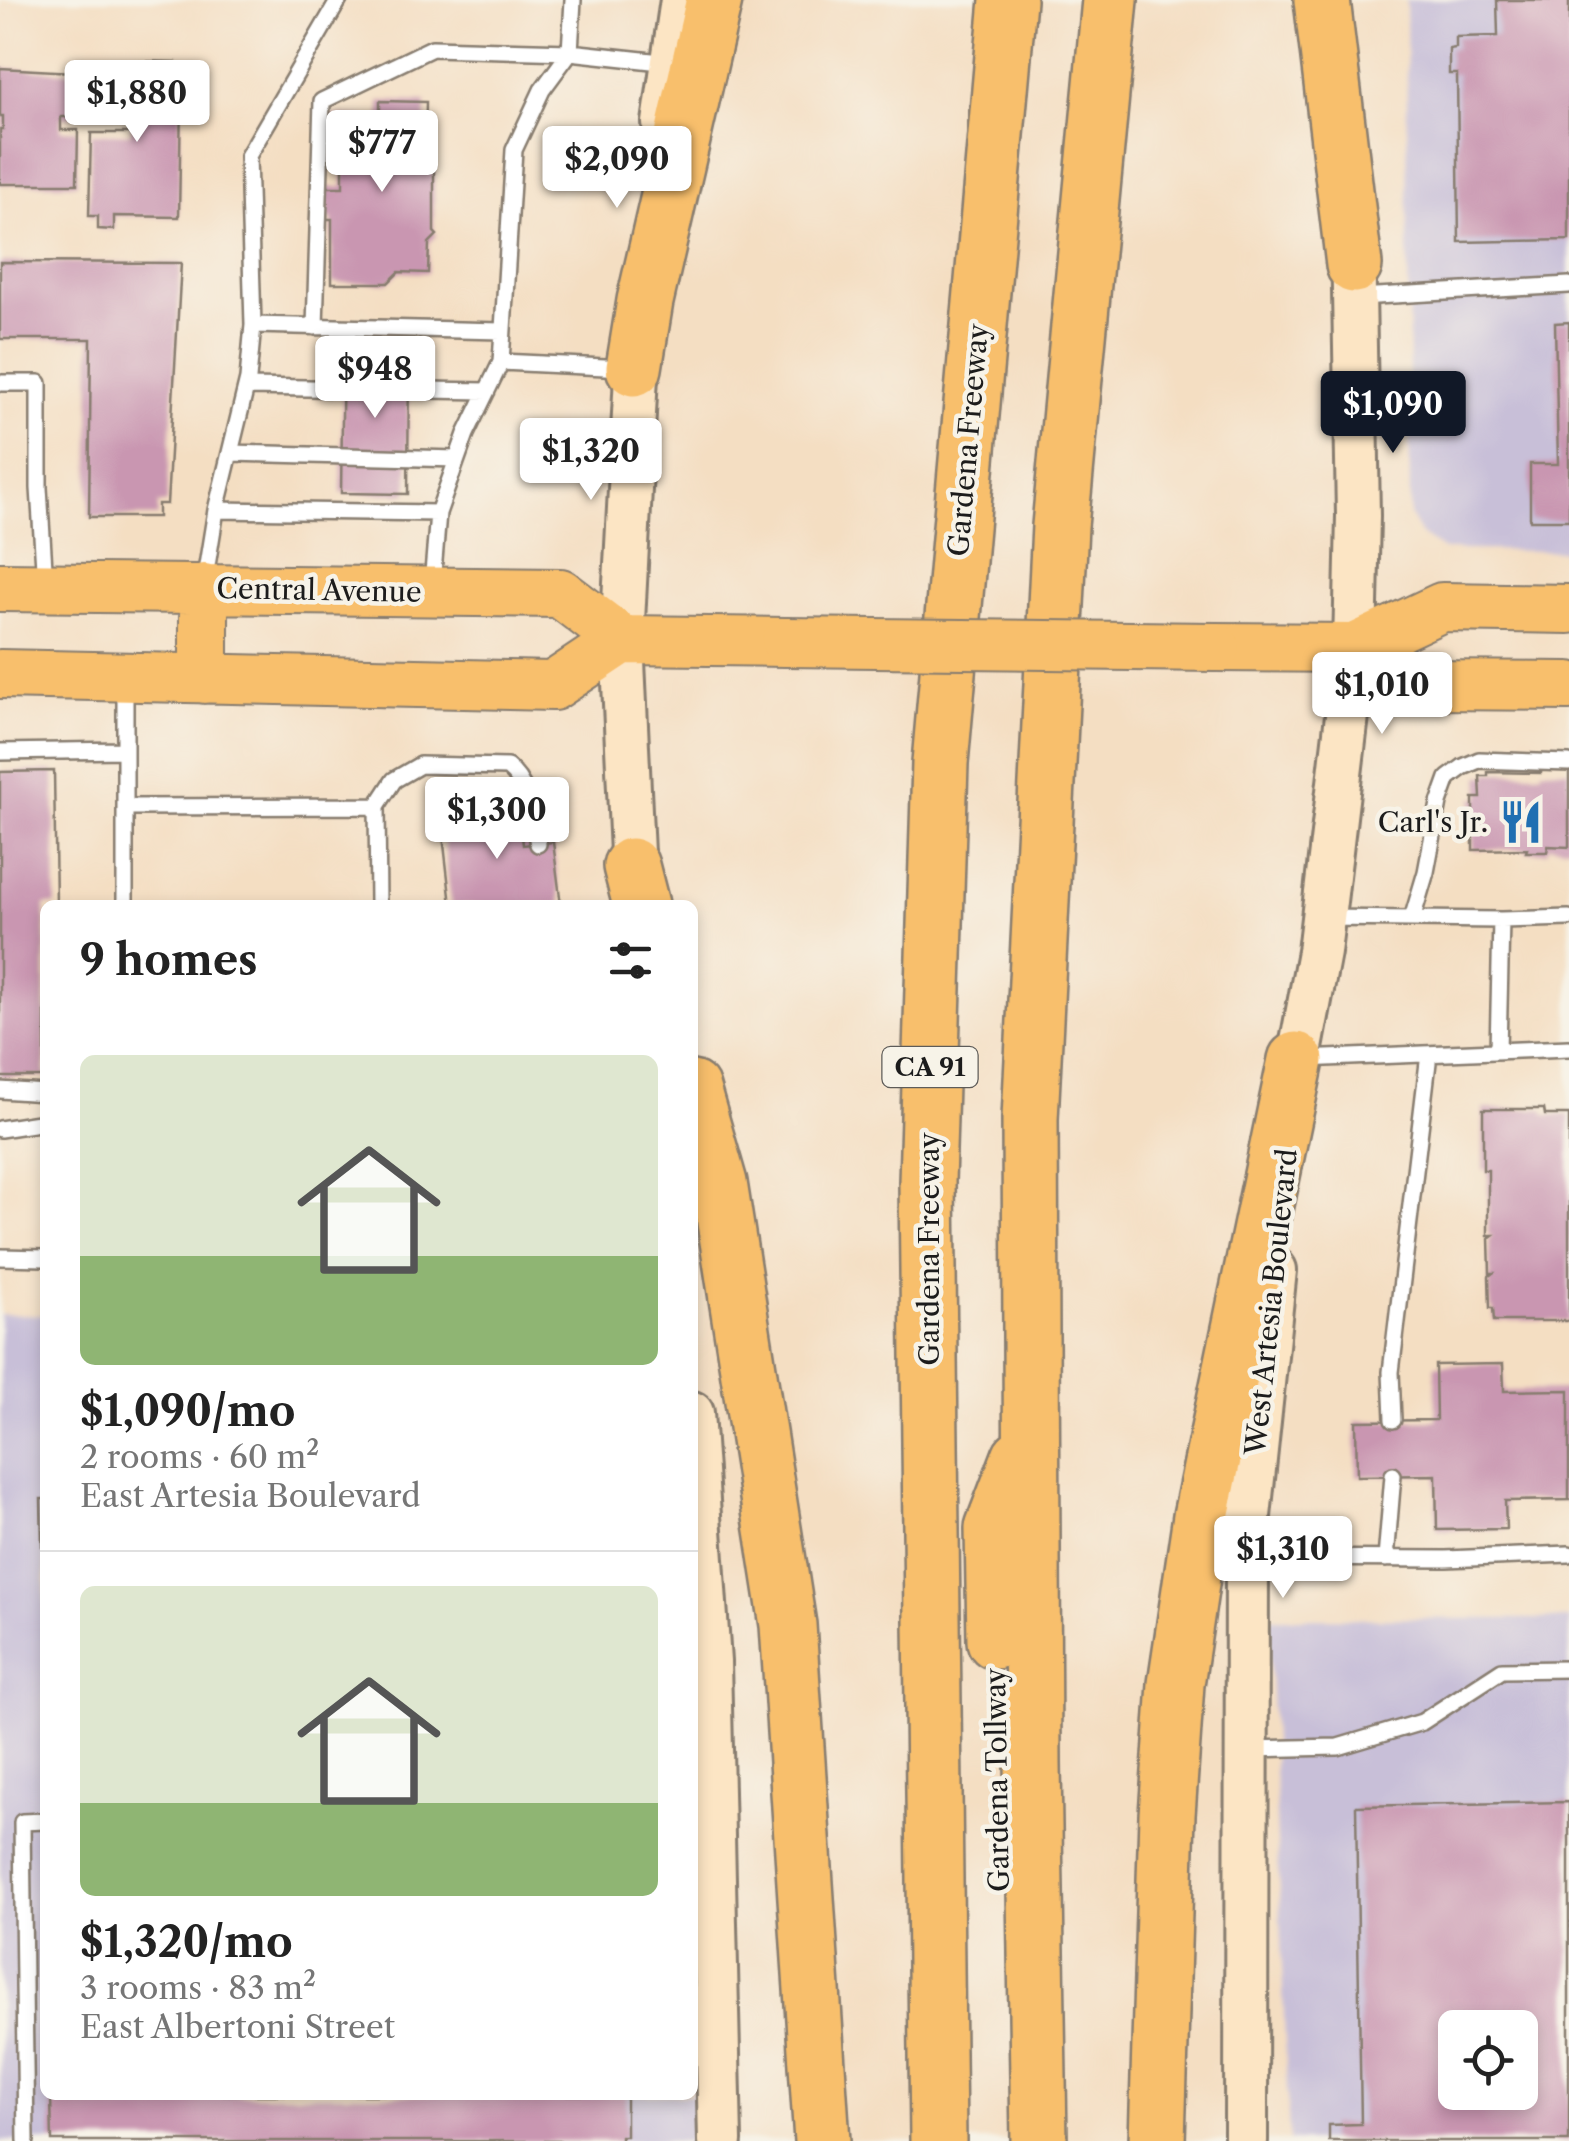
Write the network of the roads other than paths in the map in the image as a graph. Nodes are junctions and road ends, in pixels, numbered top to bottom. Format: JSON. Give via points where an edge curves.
{"nodes":[{"id":1,"x":339,"y":0,"type":"edge"},
{"id":2,"x":573,"y":0,"type":"edge"},
{"id":3,"x":682,"y":0,"type":"edge"},
{"id":4,"x":714,"y":0,"type":"edge"},
{"id":5,"x":1008,"y":0,"type":"edge"},
{"id":6,"x":1110,"y":0,"type":"edge"},
{"id":7,"x":1322,"y":0,"type":"edge"},
{"id":8,"x":1348,"y":0,"type":"edge"},
{"id":9,"x":570,"y":52,"type":"junction"},
{"id":10,"x":685,"y":64,"type":"junction"},
{"id":11,"x":1354,"y":281,"type":"junction"},
{"id":12,"x":1568,"y":285,"type":"edge"},
{"id":13,"x":253,"y":325,"type":"junction"},
{"id":14,"x":315,"y":327,"type":"junction"},
{"id":15,"x":501,"y":331,"type":"junction"},
{"id":16,"x":500,"y":362,"type":"junction"},
{"id":17,"x":634,"y":368,"type":"junction"},
{"id":18,"x":0,"y":383,"type":"edge"},
{"id":19,"x":246,"y":387,"type":"junction"},
{"id":20,"x":487,"y":391,"type":"junction"},
{"id":21,"x":231,"y":453,"type":"junction"},
{"id":22,"x":457,"y":459,"type":"junction"},
{"id":23,"x":216,"y":510,"type":"junction"},
{"id":24,"x":438,"y":513,"type":"junction"},
{"id":25,"x":23,"y":587,"type":"edge"},
{"id":26,"x":204,"y":588,"type":"junction"},
{"id":27,"x":432,"y":592,"type":"junction"},
{"id":28,"x":1569,"y":609,"type":"edge"},
{"id":29,"x":622,"y":640,"type":"junction"},
{"id":30,"x":1356,"y":648,"type":"junction"},
{"id":31,"x":0,"y":674,"type":"edge"},
{"id":32,"x":125,"y":678,"type":"junction"},
{"id":33,"x":204,"y":679,"type":"junction"},
{"id":34,"x":1569,"y":686,"type":"edge"},
{"id":35,"x":124,"y":750,"type":"junction"},
{"id":36,"x":0,"y":752,"type":"edge"},
{"id":37,"x":1569,"y":763,"type":"edge"},
{"id":38,"x":377,"y":806,"type":"junction"},
{"id":39,"x":125,"y":807,"type":"junction"},
{"id":40,"x":538,"y":844,"type":"dead end"},
{"id":41,"x":636,"y":892,"type":"edge"},
{"id":42,"x":124,"y":900,"type":"edge"},
{"id":43,"x":378,"y":900,"type":"edge"},
{"id":44,"x":1324,"y":918,"type":"junction"},
{"id":45,"x":1412,"y":918,"type":"junction"},
{"id":46,"x":1569,"y":918,"type":"edge"},
{"id":47,"x":1501,"y":920,"type":"junction"},
{"id":48,"x":1569,"y":1048,"type":"edge"},
{"id":49,"x":1498,"y":1051,"type":"junction"},
{"id":50,"x":1428,"y":1054,"type":"junction"},
{"id":51,"x":1296,"y":1060,"type":"junction"},
{"id":52,"x":0,"y":1090,"type":"edge"},
{"id":53,"x":40,"y":1093,"type":"edge"},
{"id":54,"x":698,"y":1110,"type":"edge"},
{"id":55,"x":40,"y":1123,"type":"edge"},
{"id":56,"x":0,"y":1129,"type":"edge"},
{"id":57,"x":0,"y":1257,"type":"edge"},
{"id":58,"x":40,"y":1258,"type":"edge"},
{"id":59,"x":1392,"y":1420,"type":"dead end"},
{"id":60,"x":1032,"y":1426,"type":"junction"},
{"id":61,"x":1394,"y":1476,"type":"dead end"},
{"id":62,"x":698,"y":1501,"type":"edge"},
{"id":63,"x":1569,"y":1554,"type":"edge"},
{"id":64,"x":1247,"y":1558,"type":"junction"},
{"id":65,"x":1386,"y":1559,"type":"junction"},
{"id":66,"x":1569,"y":1668,"type":"edge"},
{"id":67,"x":1246,"y":1749,"type":"junction"},
{"id":68,"x":703,"y":1809,"type":"edge"},
{"id":69,"x":40,"y":1821,"type":"edge"},
{"id":70,"x":938,"y":2140,"type":"edge"},
{"id":71,"x":26,"y":2141,"type":"edge"},
{"id":72,"x":720,"y":2141,"type":"edge"},
{"id":73,"x":822,"y":2141,"type":"edge"},
{"id":74,"x":1004,"y":2141,"type":"edge"},
{"id":75,"x":1039,"y":2141,"type":"edge"},
{"id":76,"x":1158,"y":2141,"type":"edge"},
{"id":77,"x":1246,"y":2141,"type":"edge"}],
"edges":[{"from":1,"to":13,"type":"lane","via":[[248,156]]},
{"from":2,"to":9,"type":"lane"},
{"from":3,"to":10,"type":"main road"},
{"from":4,"to":10,"type":"highway"},
{"from":5,"to":70,"type":"highway","name":"Gardena Freeway","number":"CA 91","via":[[940,763],[927,1182]]},
{"from":6,"to":60,"type":"highway","via":[[1060,526],[1030,1119]]},
{"from":7,"to":11,"type":"highway"},
{"from":8,"to":11,"type":"main road","name":"West Artesia Boulevard"},
{"from":9,"to":10,"type":"lane"},
{"from":9,"to":14,"type":"lane","via":[[432,48],[322,102]]},
{"from":9,"to":15,"type":"lane","via":[[542,90],[514,150]]},
{"from":10,"to":17,"type":"highway"},
{"from":11,"to":12,"type":"lane"},
{"from":11,"to":30,"type":"main road","name":"West Artesia Boulevard"},
{"from":13,"to":14,"type":"lane"},
{"from":13,"to":19,"type":"lane"},
{"from":14,"to":15,"type":"lane"},
{"from":15,"to":16,"type":"lane"},
{"from":16,"to":17,"type":"lane"},
{"from":16,"to":20,"type":"lane"},
{"from":17,"to":29,"type":"main road"},
{"from":18,"to":25,"type":"lane","via":[[40,383],[40,488]]},
{"from":19,"to":20,"type":"lane"},
{"from":19,"to":21,"type":"lane"},
{"from":20,"to":22,"type":"lane"},
{"from":21,"to":22,"type":"lane"},
{"from":21,"to":23,"type":"lane"},
{"from":22,"to":24,"type":"lane"},
{"from":23,"to":24,"type":"lane"},
{"from":23,"to":26,"type":"lane"},
{"from":24,"to":27,"type":"lane"},
{"from":25,"to":26,"type":"main road","name":"Central Avenue"},
{"from":26,"to":27,"type":"main road","name":"Central Avenue"},
{"from":26,"to":33,"type":"main road"},
{"from":27,"to":29,"type":"main road","name":"Central Avenue","via":[[560,594]]},
{"from":28,"to":30,"type":"main road","via":[[1442,607]]},
{"from":29,"to":30,"type":"main road","bridge":true},
{"from":29,"to":33,"type":"main road","via":[[553,686]]},
{"from":29,"to":41,"type":"main road"},
{"from":30,"to":34,"type":"main road","via":[[1428,685]]},
{"from":30,"to":44,"type":"main road","name":"West Artesia Boulevard"},
{"from":31,"to":32,"type":"main road"},
{"from":32,"to":33,"type":"main road"},
{"from":32,"to":35,"type":"lane"},
{"from":35,"to":36,"type":"lane"},
{"from":35,"to":39,"type":"lane"},
{"from":37,"to":45,"type":"lane","via":[[1479,760],[1448,778]]},
{"from":38,"to":39,"type":"lane"},
{"from":38,"to":40,"type":"lane","via":[[394,780],[420,766],[507,767],[526,794]]},
{"from":38,"to":43,"type":"lane"},
{"from":39,"to":42,"type":"lane"},
{"from":44,"to":45,"type":"lane"},
{"from":44,"to":51,"type":"main road","name":"West Artesia Boulevard"},
{"from":45,"to":47,"type":"lane"},
{"from":46,"to":47,"type":"lane"},
{"from":47,"to":49,"type":"lane"},
{"from":48,"to":49,"type":"lane"},
{"from":49,"to":50,"type":"lane"},
{"from":50,"to":51,"type":"lane"},
{"from":50,"to":59,"type":"lane","via":[[1391,1372]]},
{"from":51,"to":64,"type":"main road","name":"West Artesia Boulevard"},
{"from":51,"to":76,"type":"highway","via":[[1201,1516],[1176,1684]]},
{"from":52,"to":53,"type":"lane"},
{"from":54,"to":73,"type":"highway","via":[[719,1183],[788,1626]]},
{"from":55,"to":56,"type":"lane"},
{"from":57,"to":58,"type":"lane"},
{"from":60,"to":74,"type":"highway","name":"Gardena Tollway","via":[[993,1528]]},
{"from":60,"to":75,"type":"highway"},
{"from":61,"to":65,"type":"lane"},
{"from":62,"to":68,"type":"main road","via":[[709,1662]]},
{"from":63,"to":65,"type":"lane"},
{"from":64,"to":65,"type":"lane"},
{"from":64,"to":67,"type":"main road","name":"West Artesia Boulevard"},
{"from":66,"to":67,"type":"lane","via":[[1502,1670],[1422,1722],[1338,1747]]},
{"from":67,"to":77,"type":"main road","name":"West Artesia Boulevard"},
{"from":68,"to":72,"type":"main road"},
{"from":69,"to":71,"type":"lane","via":[[22,1822]]}]}
